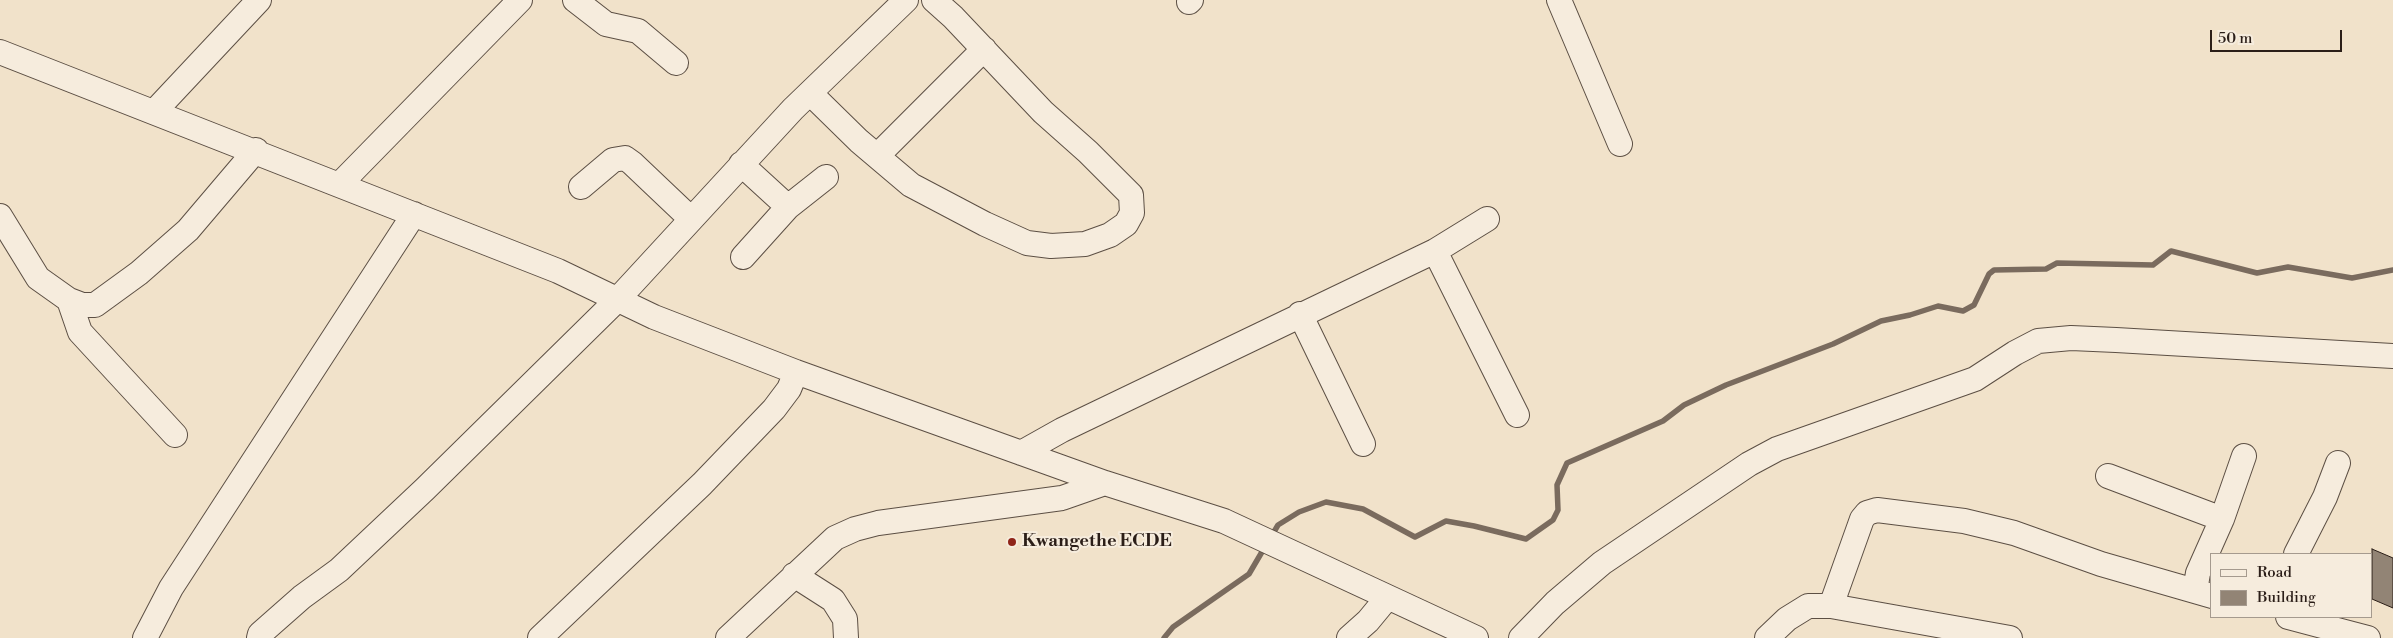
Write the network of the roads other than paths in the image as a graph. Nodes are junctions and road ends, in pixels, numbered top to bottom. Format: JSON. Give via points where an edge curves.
{"nodes":[{"id":1,"x":259,"y":0,"type":"edge"},
{"id":2,"x":520,"y":0,"type":"edge"},
{"id":3,"x":575,"y":0,"type":"edge"},
{"id":4,"x":906,"y":0,"type":"edge"},
{"id":5,"x":934,"y":0,"type":"edge"},
{"id":6,"x":1559,"y":0,"type":"edge"},
{"id":7,"x":984,"y":49,"type":"junction"},
{"id":8,"x":0,"y":52,"type":"edge"},
{"id":9,"x":676,"y":63,"type":"dead end"},
{"id":10,"x":810,"y":93,"type":"junction"},
{"id":11,"x":154,"y":112,"type":"junction"},
{"id":12,"x":1620,"y":144,"type":"dead end"},
{"id":13,"x":256,"y":150,"type":"junction"},
{"id":14,"x":877,"y":156,"type":"junction"},
{"id":15,"x":741,"y":164,"type":"junction"},
{"id":16,"x":826,"y":177,"type":"dead end"},
{"id":17,"x":340,"y":184,"type":"junction"},
{"id":18,"x":581,"y":187,"type":"dead end"},
{"id":19,"x":788,"y":207,"type":"junction"},
{"id":20,"x":414,"y":214,"type":"junction"},
{"id":21,"x":0,"y":216,"type":"edge"},
{"id":22,"x":691,"y":219,"type":"junction"},
{"id":23,"x":1486,"y":219,"type":"dead end"},
{"id":24,"x":1435,"y":250,"type":"junction"},
{"id":25,"x":743,"y":257,"type":"dead end"},
{"id":26,"x":69,"y":300,"type":"junction"},
{"id":27,"x":617,"y":300,"type":"junction"},
{"id":28,"x":1300,"y":314,"type":"junction"},
{"id":29,"x":2393,"y":356,"type":"edge"},
{"id":30,"x":796,"y":372,"type":"junction"},
{"id":31,"x":1517,"y":415,"type":"dead end"},
{"id":32,"x":175,"y":435,"type":"dead end"},
{"id":33,"x":1363,"y":444,"type":"dead end"},
{"id":34,"x":1021,"y":453,"type":"junction"},
{"id":35,"x":2244,"y":456,"type":"dead end"},
{"id":36,"x":2338,"y":463,"type":"dead end"},
{"id":37,"x":2108,"y":476,"type":"dead end"},
{"id":38,"x":1105,"y":483,"type":"junction"},
{"id":39,"x":2222,"y":519,"type":"junction"},
{"id":40,"x":2297,"y":553,"type":"edge"},
{"id":41,"x":794,"y":575,"type":"junction"},
{"id":42,"x":2203,"y":594,"type":"edge"},
{"id":43,"x":1387,"y":598,"type":"junction"},
{"id":44,"x":1831,"y":606,"type":"junction"},
{"id":45,"x":2292,"y":618,"type":"edge"},
{"id":46,"x":145,"y":638,"type":"edge"},
{"id":47,"x":259,"y":638,"type":"edge"},
{"id":48,"x":540,"y":638,"type":"edge"},
{"id":49,"x":728,"y":638,"type":"edge"},
{"id":50,"x":846,"y":638,"type":"edge"},
{"id":51,"x":1349,"y":638,"type":"edge"},
{"id":52,"x":1476,"y":638,"type":"edge"},
{"id":53,"x":1521,"y":638,"type":"edge"},
{"id":54,"x":1767,"y":638,"type":"edge"},
{"id":55,"x":2010,"y":638,"type":"edge"},
{"id":56,"x":2368,"y":638,"type":"edge"}],
"edges":[{"from":1,"to":11,"type":"street"},
{"from":2,"to":17,"type":"street"},
{"from":3,"to":9,"type":"street","via":[[606,24],[638,31]]},
{"from":4,"to":10,"type":"street"},
{"from":5,"to":7,"type":"street"},
{"from":6,"to":12,"type":"street"},
{"from":7,"to":14,"type":"street"},
{"from":7,"to":14,"type":"street","via":[[1043,112],[1131,195],[1132,213],[1126,224],[1110,235],[1085,244],[1051,246],[1027,243],[910,185]]},
{"from":8,"to":11,"type":"street"},
{"from":10,"to":14,"type":"street"},
{"from":10,"to":15,"type":"street"},
{"from":11,"to":13,"type":"street"},
{"from":13,"to":17,"type":"street"},
{"from":13,"to":26,"type":"street","via":[[188,230],[139,273],[94,305]]},
{"from":15,"to":19,"type":"street"},
{"from":15,"to":22,"type":"street"},
{"from":16,"to":19,"type":"street"},
{"from":17,"to":20,"type":"street"},
{"from":18,"to":22,"type":"street","via":[[613,160],[625,158]]},
{"from":19,"to":25,"type":"street"},
{"from":20,"to":27,"type":"street","via":[[558,271]]},
{"from":20,"to":46,"type":"street","via":[[172,588]]},
{"from":21,"to":26,"type":"street","via":[[38,278]]},
{"from":22,"to":27,"type":"street"},
{"from":23,"to":24,"type":"street"},
{"from":24,"to":28,"type":"street"},
{"from":24,"to":31,"type":"street"},
{"from":26,"to":32,"type":"street","via":[[80,332]]},
{"from":27,"to":30,"type":"street"},
{"from":27,"to":47,"type":"street","via":[[426,489],[339,570],[302,597]]},
{"from":28,"to":33,"type":"street"},
{"from":28,"to":34,"type":"street"},
{"from":29,"to":53,"type":"street","via":[[2070,338],[2038,341],[1975,379],[1777,449],[1749,464],[1602,562]]},
{"from":30,"to":34,"type":"street"},
{"from":30,"to":48,"type":"street","via":[[789,389],[774,409],[702,484]]},
{"from":34,"to":38,"type":"street"},
{"from":35,"to":39,"type":"street"},
{"from":36,"to":40,"type":"street"},
{"from":37,"to":39,"type":"street"},
{"from":38,"to":41,"type":"street","via":[[1062,498],[878,523],[855,529],[835,538]]},
{"from":38,"to":43,"type":"street","via":[[1224,521]]},
{"from":39,"to":42,"type":"street","via":[[2198,573]]},
{"from":41,"to":49,"type":"street"},
{"from":41,"to":50,"type":"street","via":[[833,600],[844,619]]},
{"from":42,"to":44,"type":"street","via":[[1964,521],[1877,510],[1862,519]]},
{"from":43,"to":51,"type":"street"},
{"from":43,"to":52,"type":"street"},
{"from":44,"to":54,"type":"street","via":[[1808,606],[1787,619]]},
{"from":44,"to":55,"type":"street"},
{"from":45,"to":56,"type":"street"}]}
